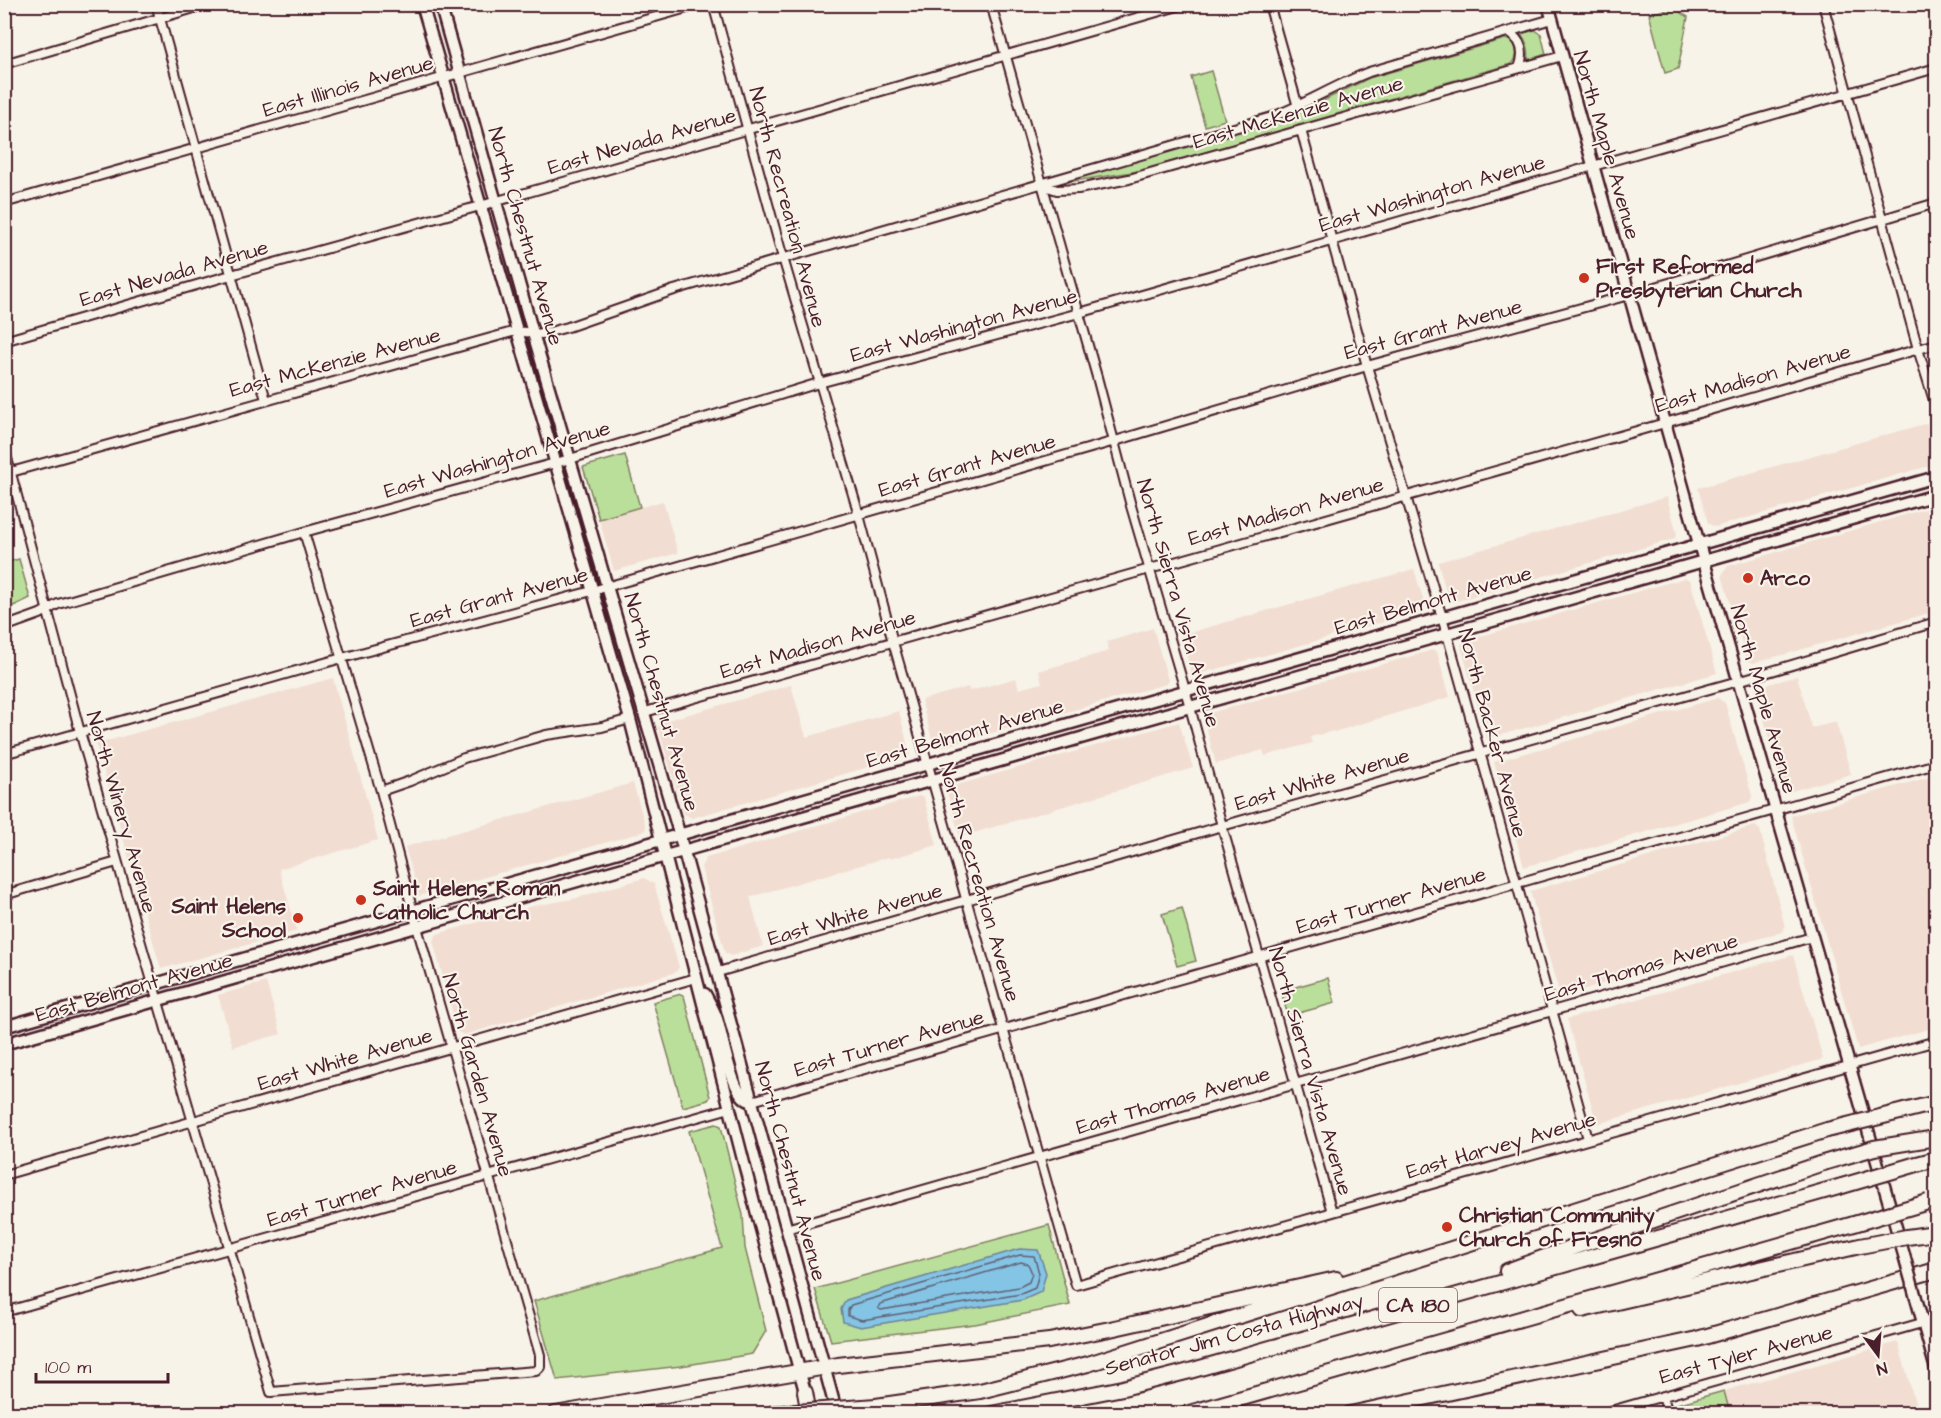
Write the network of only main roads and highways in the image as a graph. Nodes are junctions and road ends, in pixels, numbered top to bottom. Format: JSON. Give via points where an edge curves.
{"nodes":[{"id":1,"x":423,"y":4,"type":"edge"},
{"id":2,"x":1548,"y":4,"type":"edge"},
{"id":3,"x":439,"y":6,"type":"edge"},
{"id":4,"x":1936,"y":477,"type":"edge"},
{"id":5,"x":1936,"y":495,"type":"edge"},
{"id":6,"x":1699,"y":544,"type":"junction"},
{"id":7,"x":1704,"y":561,"type":"junction"},
{"id":8,"x":680,"y":835,"type":"junction"},
{"id":9,"x":660,"y":841,"type":"junction"},
{"id":10,"x":684,"y":851,"type":"junction"},
{"id":11,"x":664,"y":856,"type":"junction"},
{"id":12,"x":696,"y":978,"type":"junction"},
{"id":13,"x":4,"y":1027,"type":"edge"},
{"id":14,"x":4,"y":1044,"type":"edge"},
{"id":15,"x":752,"y":1101,"type":"junction"},
{"id":16,"x":1936,"y":1104,"type":"edge"},
{"id":17,"x":1936,"y":1138,"type":"edge"},
{"id":18,"x":1936,"y":1159,"type":"edge"},
{"id":19,"x":1932,"y":1200,"type":"edge"},
{"id":20,"x":1936,"y":1233,"type":"edge"},
{"id":21,"x":1403,"y":1263,"type":"junction"},
{"id":22,"x":1936,"y":1272,"type":"edge"},
{"id":23,"x":1417,"y":1305,"type":"junction"},
{"id":24,"x":1428,"y":1345,"type":"junction"},
{"id":25,"x":824,"y":1367,"type":"junction"},
{"id":26,"x":1936,"y":1369,"type":"edge"},
{"id":27,"x":799,"y":1372,"type":"junction"},
{"id":28,"x":1549,"y":1372,"type":"junction"},
{"id":29,"x":805,"y":1392,"type":"joint"},
{"id":30,"x":555,"y":1413,"type":"edge"},
{"id":31,"x":769,"y":1413,"type":"edge"},
{"id":32,"x":810,"y":1413,"type":"edge"},
{"id":33,"x":837,"y":1413,"type":"edge"},
{"id":34,"x":991,"y":1413,"type":"edge"},
{"id":35,"x":1186,"y":1413,"type":"edge"},
{"id":36,"x":1350,"y":1413,"type":"edge"},
{"id":37,"x":1391,"y":1413,"type":"edge"}],
"edges":[{"from":1,"to":9,"type":"main road","name":"North Chestnut Avenue","via":[[630,719]]},
{"from":2,"to":6,"type":"main road","name":"North Maple Avenue"},
{"from":3,"to":8,"type":"main road","name":"North Chestnut Avenue"},
{"from":4,"to":6,"type":"main road","name":"East Belmont Avenue"},
{"from":5,"to":7,"type":"main road","name":"East Belmont Avenue"},
{"from":6,"to":7,"type":"main road","name":"North Maple Avenue"},
{"from":6,"to":8,"type":"main road","name":"East Belmont Avenue"},
{"from":7,"to":10,"type":"main road","name":"East Belmont Avenue"},
{"from":7,"to":26,"type":"main road","name":"North Maple Avenue","bridge":true},
{"from":8,"to":9,"type":"main road","name":"East Belmont Avenue"},
{"from":8,"to":10,"type":"main road","name":"North Chestnut Avenue"},
{"from":9,"to":11,"type":"main road","name":"North Chestnut Avenue"},
{"from":9,"to":13,"type":"main road","name":"East Belmont Avenue"},
{"from":10,"to":11,"type":"main road","name":"East Belmont Avenue"},
{"from":10,"to":15,"type":"main road","name":"North Chestnut Avenue"},
{"from":11,"to":12,"type":"main road","name":"North Chestnut Avenue"},
{"from":11,"to":14,"type":"main road","name":"East Belmont Avenue"},
{"from":12,"to":15,"type":"main road","via":[[717,1017],[736,1088],[742,1098]]},
{"from":12,"to":27,"type":"main road","name":"North Chestnut Avenue"},
{"from":15,"to":25,"type":"main road","name":"North Chestnut Avenue"},
{"from":16,"to":21,"type":"highway","bridge":true,"via":[[1827,1130]]},
{"from":17,"to":23,"type":"highway","bridge":true,"via":[[1874,1148],[1823,1163],[1556,1253]]},
{"from":18,"to":23,"type":"highway","name":"Senator Jim Costa Highway","number":"CA 180","bridge":true},
{"from":19,"to":24,"type":"highway","number":"CA 180","bridge":true},
{"from":20,"to":24,"type":"highway","bridge":true,"via":[[1860,1246]]},
{"from":21,"to":25,"type":"highway","via":[[1049,1341]]},
{"from":21,"to":31,"type":"highway","bridge":true,"via":[[1088,1364],[980,1391],[876,1406]]},
{"from":22,"to":28,"type":"highway","via":[[1697,1339]]},
{"from":23,"to":34,"type":"highway","name":"Senator Jim Costa Highway","number":"CA 180","via":[[1123,1388]]},
{"from":24,"to":35,"type":"highway","number":"CA 180"},
{"from":25,"to":27,"type":"highway"},
{"from":25,"to":33,"type":"main road","name":"North Chestnut Avenue"},
{"from":27,"to":29,"type":"main road","name":"North Chestnut Avenue"},
{"from":27,"to":30,"type":"highway"},
{"from":28,"to":36,"type":"highway"},
{"from":28,"to":37,"type":"highway"},
{"from":29,"to":32,"type":"highway"}]}
